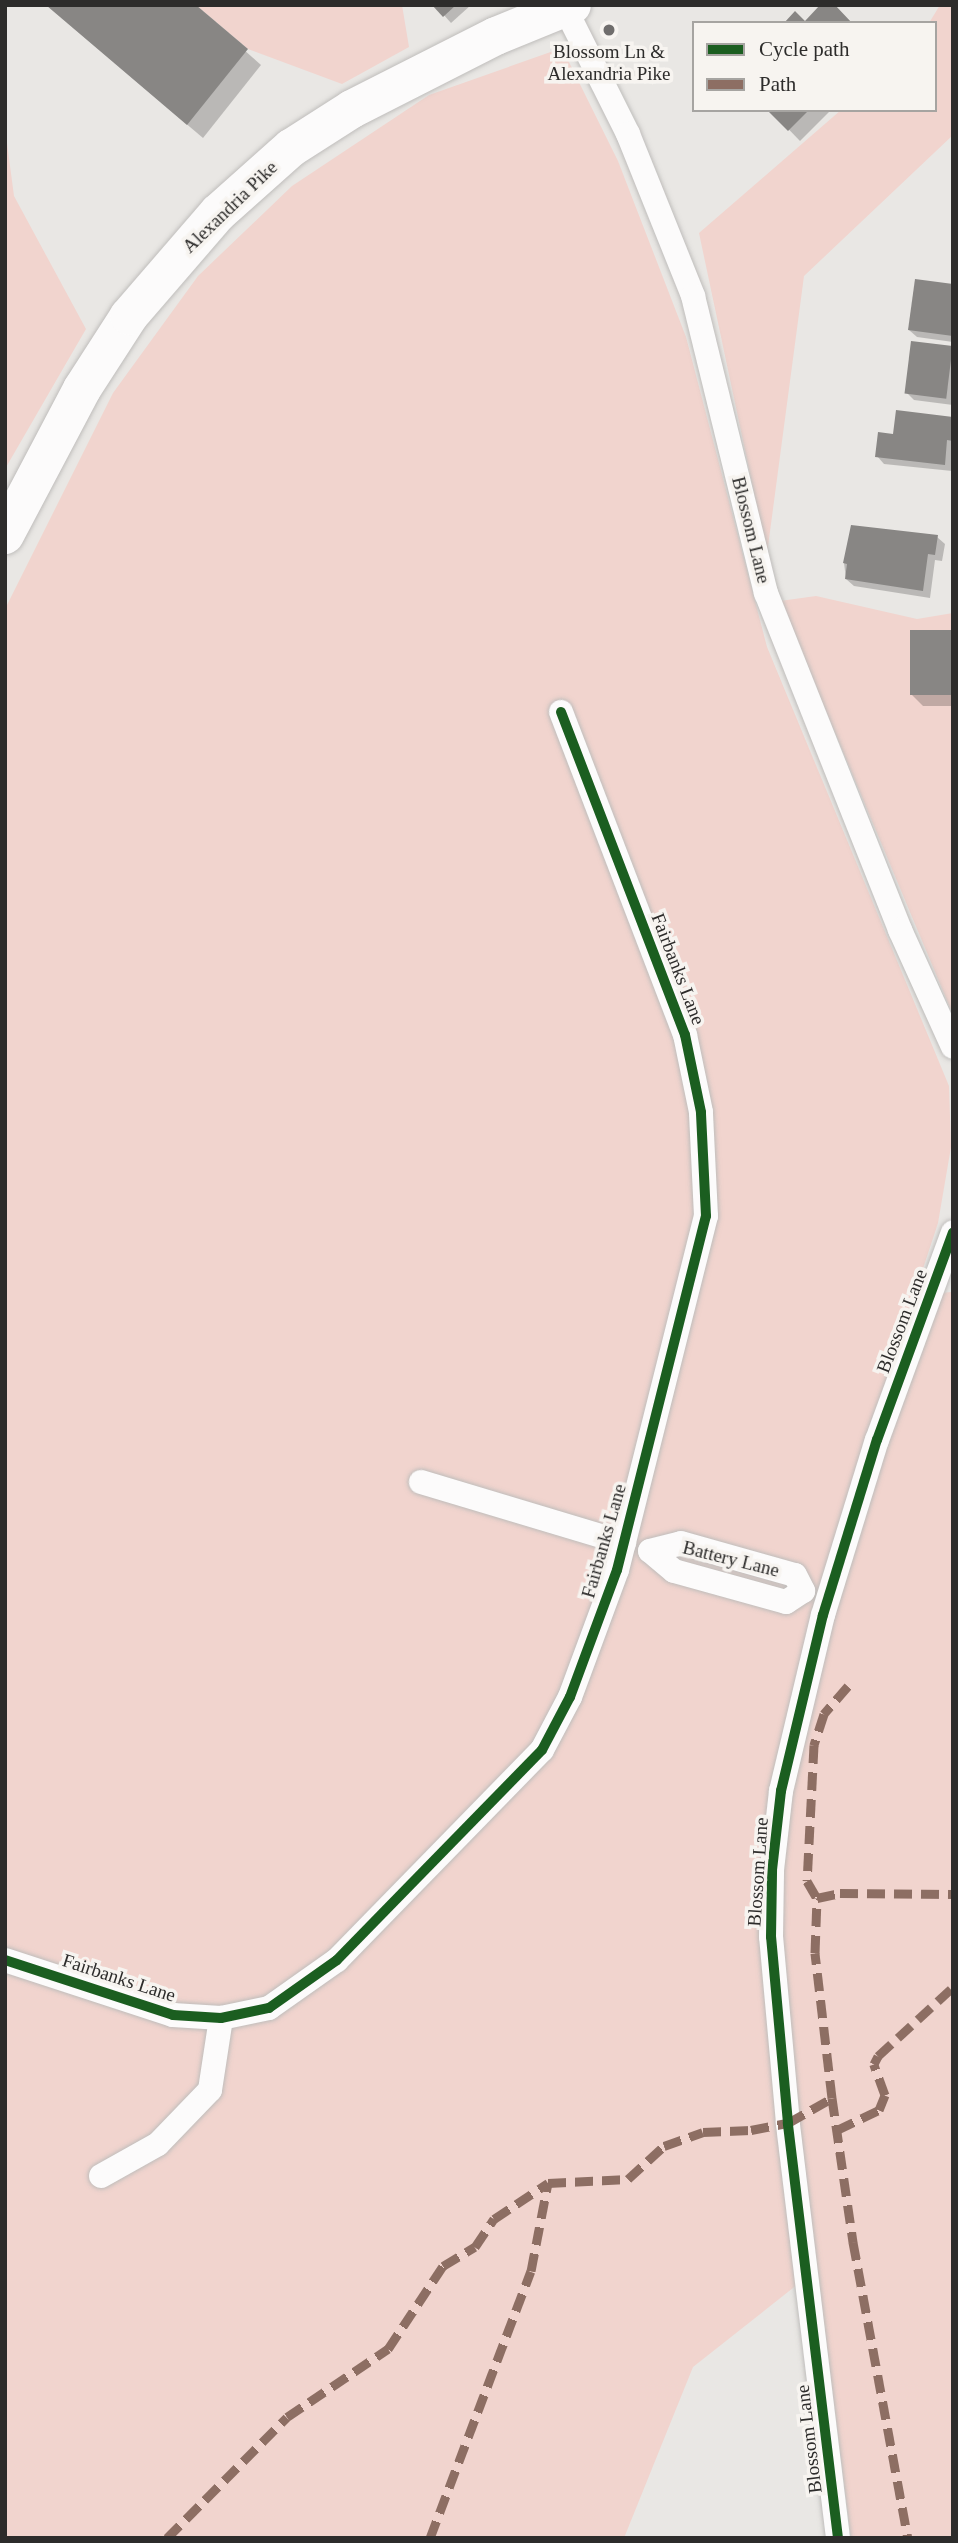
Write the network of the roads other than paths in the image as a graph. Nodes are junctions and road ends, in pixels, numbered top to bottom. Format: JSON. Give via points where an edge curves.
{"nodes":[{"id":1,"x":568,"y":7,"type":"edge"},
{"id":2,"x":5,"y":535,"type":"edge"},
{"id":3,"x":561,"y":712,"type":"dead end"},
{"id":4,"x":953,"y":1047,"type":"edge"},
{"id":5,"x":953,"y":1232,"type":"edge"},
{"id":6,"x":422,"y":1482,"type":"dead end"},
{"id":7,"x":624,"y":1543,"type":"junction"},
{"id":8,"x":803,"y":1591,"type":"joint"},
{"id":9,"x":5,"y":1959,"type":"edge"},
{"id":10,"x":221,"y":2018,"type":"junction"},
{"id":11,"x":101,"y":2176,"type":"dead end"},
{"id":12,"x":838,"y":2538,"type":"edge"}],
"edges":[{"from":1,"to":2,"type":"main road","name":"Alexandria Pike","via":[[447,59],[352,110],[291,148],[218,213],[128,316],[82,389]]},
{"from":1,"to":4,"type":"street","name":"Blossom Lane","via":[[628,134],[693,296],[766,593],[884,893]]},
{"from":3,"to":7,"type":"street","name":"Fairbanks Lane","via":[[685,1035],[701,1112],[706,1216]]},
{"from":5,"to":12,"type":"street","name":"Blossom Lane","via":[[877,1440],[827,1602],[781,1791],[772,1870],[771,1937],[788,2123]]},
{"from":6,"to":7,"type":"street"},
{"from":7,"to":10,"type":"street","name":"Fairbanks Lane","via":[[570,1697],[542,1750],[337,1959],[269,2008]]},
{"from":8,"to":8,"type":"street","name":"Battery Lane","via":[[795,1575],[681,1543],[650,1551],[674,1572],[786,1602]]},
{"from":9,"to":10,"type":"street","name":"Fairbanks Lane","via":[[173,2015]]},
{"from":10,"to":11,"type":"street","via":[[210,2090],[158,2144]]}]}
